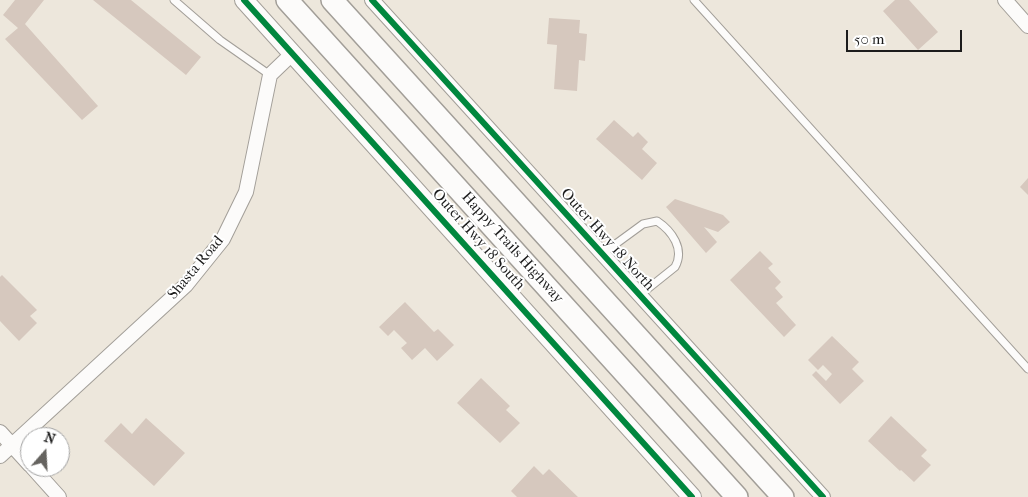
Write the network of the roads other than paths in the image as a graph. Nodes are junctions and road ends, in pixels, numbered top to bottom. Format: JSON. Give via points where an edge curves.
{"nodes":[{"id":1,"x":174,"y":0,"type":"edge"},
{"id":2,"x":244,"y":0,"type":"edge"},
{"id":3,"x":287,"y":0,"type":"edge"},
{"id":4,"x":332,"y":0,"type":"edge"},
{"id":5,"x":372,"y":0,"type":"edge"},
{"id":6,"x":694,"y":0,"type":"edge"},
{"id":7,"x":1005,"y":0,"type":"edge"},
{"id":8,"x":1028,"y":26,"type":"edge"},
{"id":9,"x":294,"y":53,"type":"junction"},
{"id":10,"x":270,"y":75,"type":"junction"},
{"id":11,"x":602,"y":254,"type":"junction"},
{"id":12,"x":640,"y":295,"type":"junction"},
{"id":13,"x":1028,"y":369,"type":"edge"},
{"id":14,"x":0,"y":432,"type":"edge"},
{"id":15,"x":11,"y":445,"type":"junction"},
{"id":16,"x":20,"y":454,"type":"edge"},
{"id":17,"x":0,"y":456,"type":"edge"},
{"id":18,"x":41,"y":477,"type":"edge"},
{"id":19,"x":60,"y":497,"type":"edge"},
{"id":20,"x":692,"y":497,"type":"edge"},
{"id":21,"x":737,"y":497,"type":"edge"},
{"id":22,"x":782,"y":497,"type":"edge"},
{"id":23,"x":823,"y":497,"type":"edge"}],
"edges":[{"from":1,"to":10,"type":"lane","via":[[220,40]]},
{"from":2,"to":9,"type":"street","name":"Outer Hwy 18 South"},
{"from":3,"to":21,"type":"main road","name":"Happy Trails Highway"},
{"from":4,"to":22,"type":"main road"},
{"from":5,"to":11,"type":"street","name":"Outer Hwy 18 North"},
{"from":6,"to":13,"type":"lane"},
{"from":7,"to":8,"type":"street"},
{"from":9,"to":10,"type":"street"},
{"from":9,"to":20,"type":"street","name":"Outer Hwy 18 South"},
{"from":10,"to":15,"type":"street","name":"Shasta Road","via":[[246,192],[223,239],[186,285]]},
{"from":11,"to":12,"type":"street","name":"Outer Hwy 18 North"},
{"from":11,"to":12,"type":"lane","via":[[643,224],[657,221],[670,232],[678,247],[678,261]]},
{"from":12,"to":23,"type":"street","name":"Outer Hwy 18 North"},
{"from":14,"to":15,"type":"street"},
{"from":15,"to":16,"type":"street"},
{"from":15,"to":17,"type":"street","name":"Shasta Road"},
{"from":18,"to":19,"type":"street"}]}
